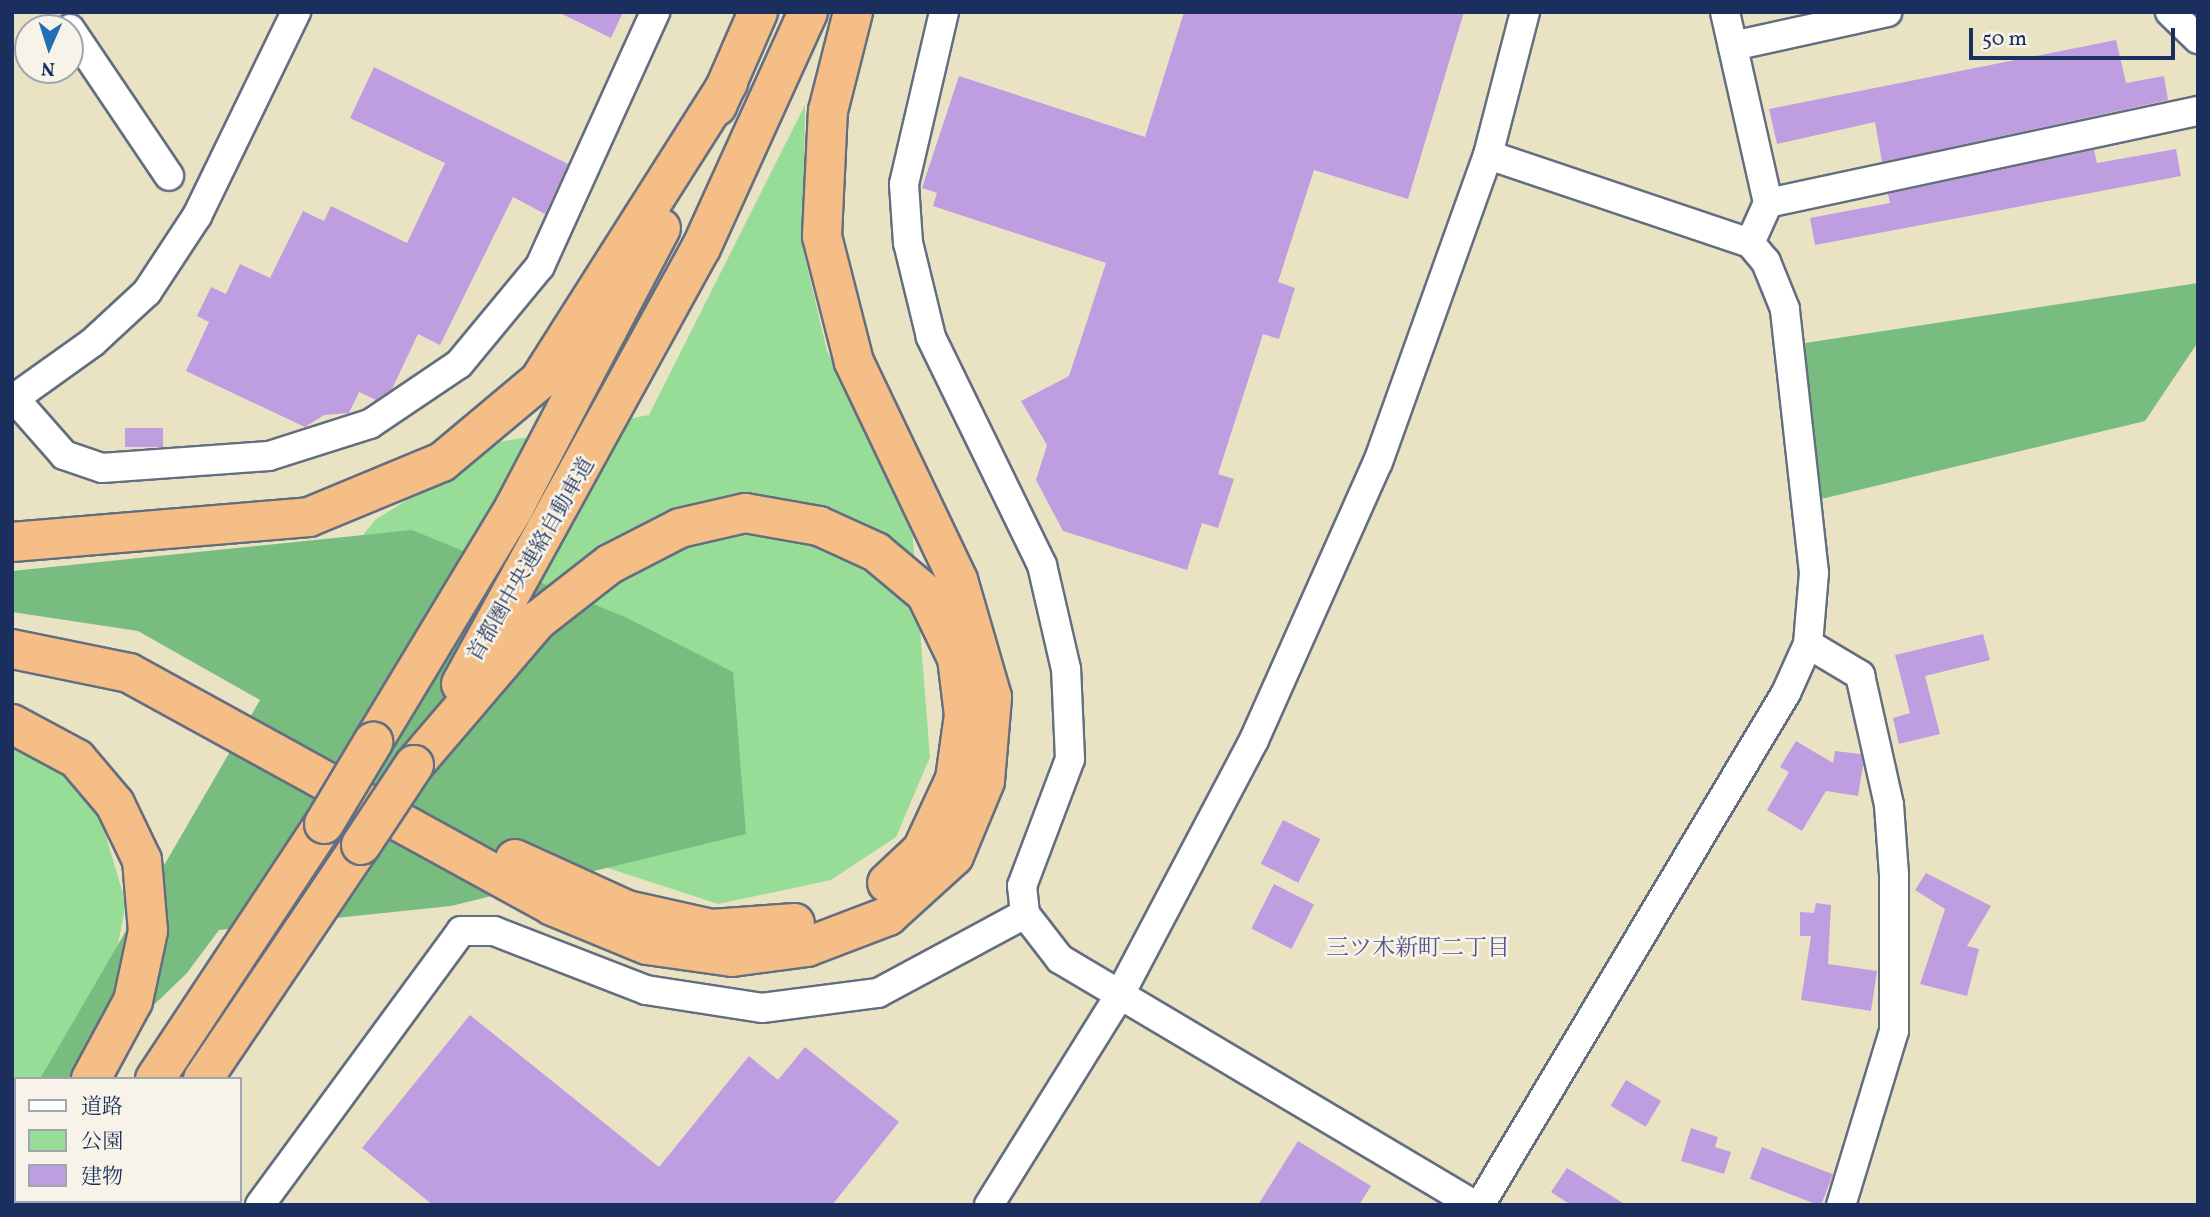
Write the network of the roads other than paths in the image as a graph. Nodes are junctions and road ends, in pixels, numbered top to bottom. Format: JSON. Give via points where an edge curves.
{"nodes":[{"id":1,"x":296,"y":12,"type":"edge"},
{"id":2,"x":655,"y":12,"type":"edge"},
{"id":3,"x":758,"y":12,"type":"edge"},
{"id":4,"x":808,"y":12,"type":"edge"},
{"id":5,"x":853,"y":12,"type":"edge"},
{"id":6,"x":944,"y":12,"type":"edge"},
{"id":7,"x":1525,"y":12,"type":"edge"},
{"id":8,"x":1725,"y":12,"type":"edge"},
{"id":9,"x":1887,"y":12,"type":"edge"},
{"id":10,"x":2170,"y":12,"type":"edge"},
{"id":11,"x":2198,"y":39,"type":"edge"},
{"id":12,"x":1733,"y":46,"type":"junction"},
{"id":13,"x":84,"y":50,"type":"edge"},
{"id":14,"x":728,"y":83,"type":"junction"},
{"id":15,"x":2198,"y":111,"type":"edge"},
{"id":16,"x":1488,"y":155,"type":"junction"},
{"id":17,"x":169,"y":176,"type":"dead end"},
{"id":18,"x":1768,"y":203,"type":"junction"},
{"id":19,"x":1750,"y":243,"type":"junction"},
{"id":20,"x":13,"y":399,"type":"edge"},
{"id":21,"x":12,"y":542,"type":"edge"},
{"id":22,"x":12,"y":627,"type":"edge"},
{"id":23,"x":1808,"y":644,"type":"junction"},
{"id":24,"x":12,"y":649,"type":"edge"},
{"id":25,"x":12,"y":724,"type":"edge"},
{"id":26,"x":415,"y":765,"type":"junction"},
{"id":27,"x":1025,"y":914,"type":"junction"},
{"id":28,"x":1119,"y":996,"type":"junction"},
{"id":29,"x":92,"y":1077,"type":"edge"},
{"id":30,"x":156,"y":1077,"type":"edge"},
{"id":31,"x":204,"y":1077,"type":"edge"},
{"id":32,"x":260,"y":1205,"type":"edge"},
{"id":33,"x":989,"y":1205,"type":"edge"},
{"id":34,"x":1477,"y":1205,"type":"edge"},
{"id":35,"x":1842,"y":1205,"type":"edge"}],
"edges":[{"from":1,"to":20,"type":"street","via":[[197,216],[147,292],[93,342]]},
{"from":2,"to":20,"type":"street","via":[[540,266],[459,364],[370,424],[269,456],[102,468],[64,455]]},
{"from":3,"to":14,"type":"highway","name":"首都圏中央連絡自動車道"},
{"from":4,"to":26,"type":"highway","name":"首都圏中央連絡自動車道","via":[[701,248]]},
{"from":5,"to":24,"type":"highway","via":[[828,111],[822,236],[853,362],[958,580],[992,697],[985,780],[954,856],[888,916],[807,947],[732,957],[647,946],[541,900],[129,673]]},
{"from":6,"to":27,"type":"street","via":[[904,184],[910,255],[931,337],[1042,565],[1066,669],[1070,759],[1022,886]]},
{"from":7,"to":16,"type":"street"},
{"from":8,"to":12,"type":"street"},
{"from":9,"to":12,"type":"street"},
{"from":10,"to":11,"type":"street"},
{"from":12,"to":18,"type":"street"},
{"from":13,"to":17,"type":"street"},
{"from":14,"to":21,"type":"highway","via":[[539,382],[442,462],[309,517]]},
{"from":14,"to":30,"type":"highway","name":"首都圏中央連絡自動車道","bridge":true,"via":[[629,296],[540,461],[324,824]]},
{"from":15,"to":18,"type":"street"},
{"from":16,"to":19,"type":"street"},
{"from":16,"to":28,"type":"street","via":[[1378,462],[1254,740]]},
{"from":18,"to":19,"type":"street"},
{"from":19,"to":23,"type":"street","via":[[1777,279],[1785,309],[1812,534]]},
{"from":22,"to":26,"type":"highway","via":[[124,647],[195,679],[482,844],[627,910],[712,929],[778,928],[868,900],[922,849],[955,779],[964,715],[957,658],[926,594],[876,552],[819,526],[745,513],[680,528],[610,564],[538,620]]},
{"from":23,"to":34,"type":"street","via":[[1786,693]]},
{"from":23,"to":35,"type":"street","via":[[1860,675],[1889,805],[1894,875],[1894,1031]]},
{"from":25,"to":29,"type":"highway","via":[[77,759],[115,804],[142,860],[148,931],[133,1001]]},
{"from":26,"to":31,"type":"highway","name":"首都圏中央連絡自動車道","bridge":true},
{"from":27,"to":28,"type":"street","via":[[1060,959]]},
{"from":27,"to":32,"type":"street","via":[[878,993],[762,1008],[646,990],[494,930],[461,931]]},
{"from":28,"to":33,"type":"street"},
{"from":28,"to":34,"type":"street"}]}
